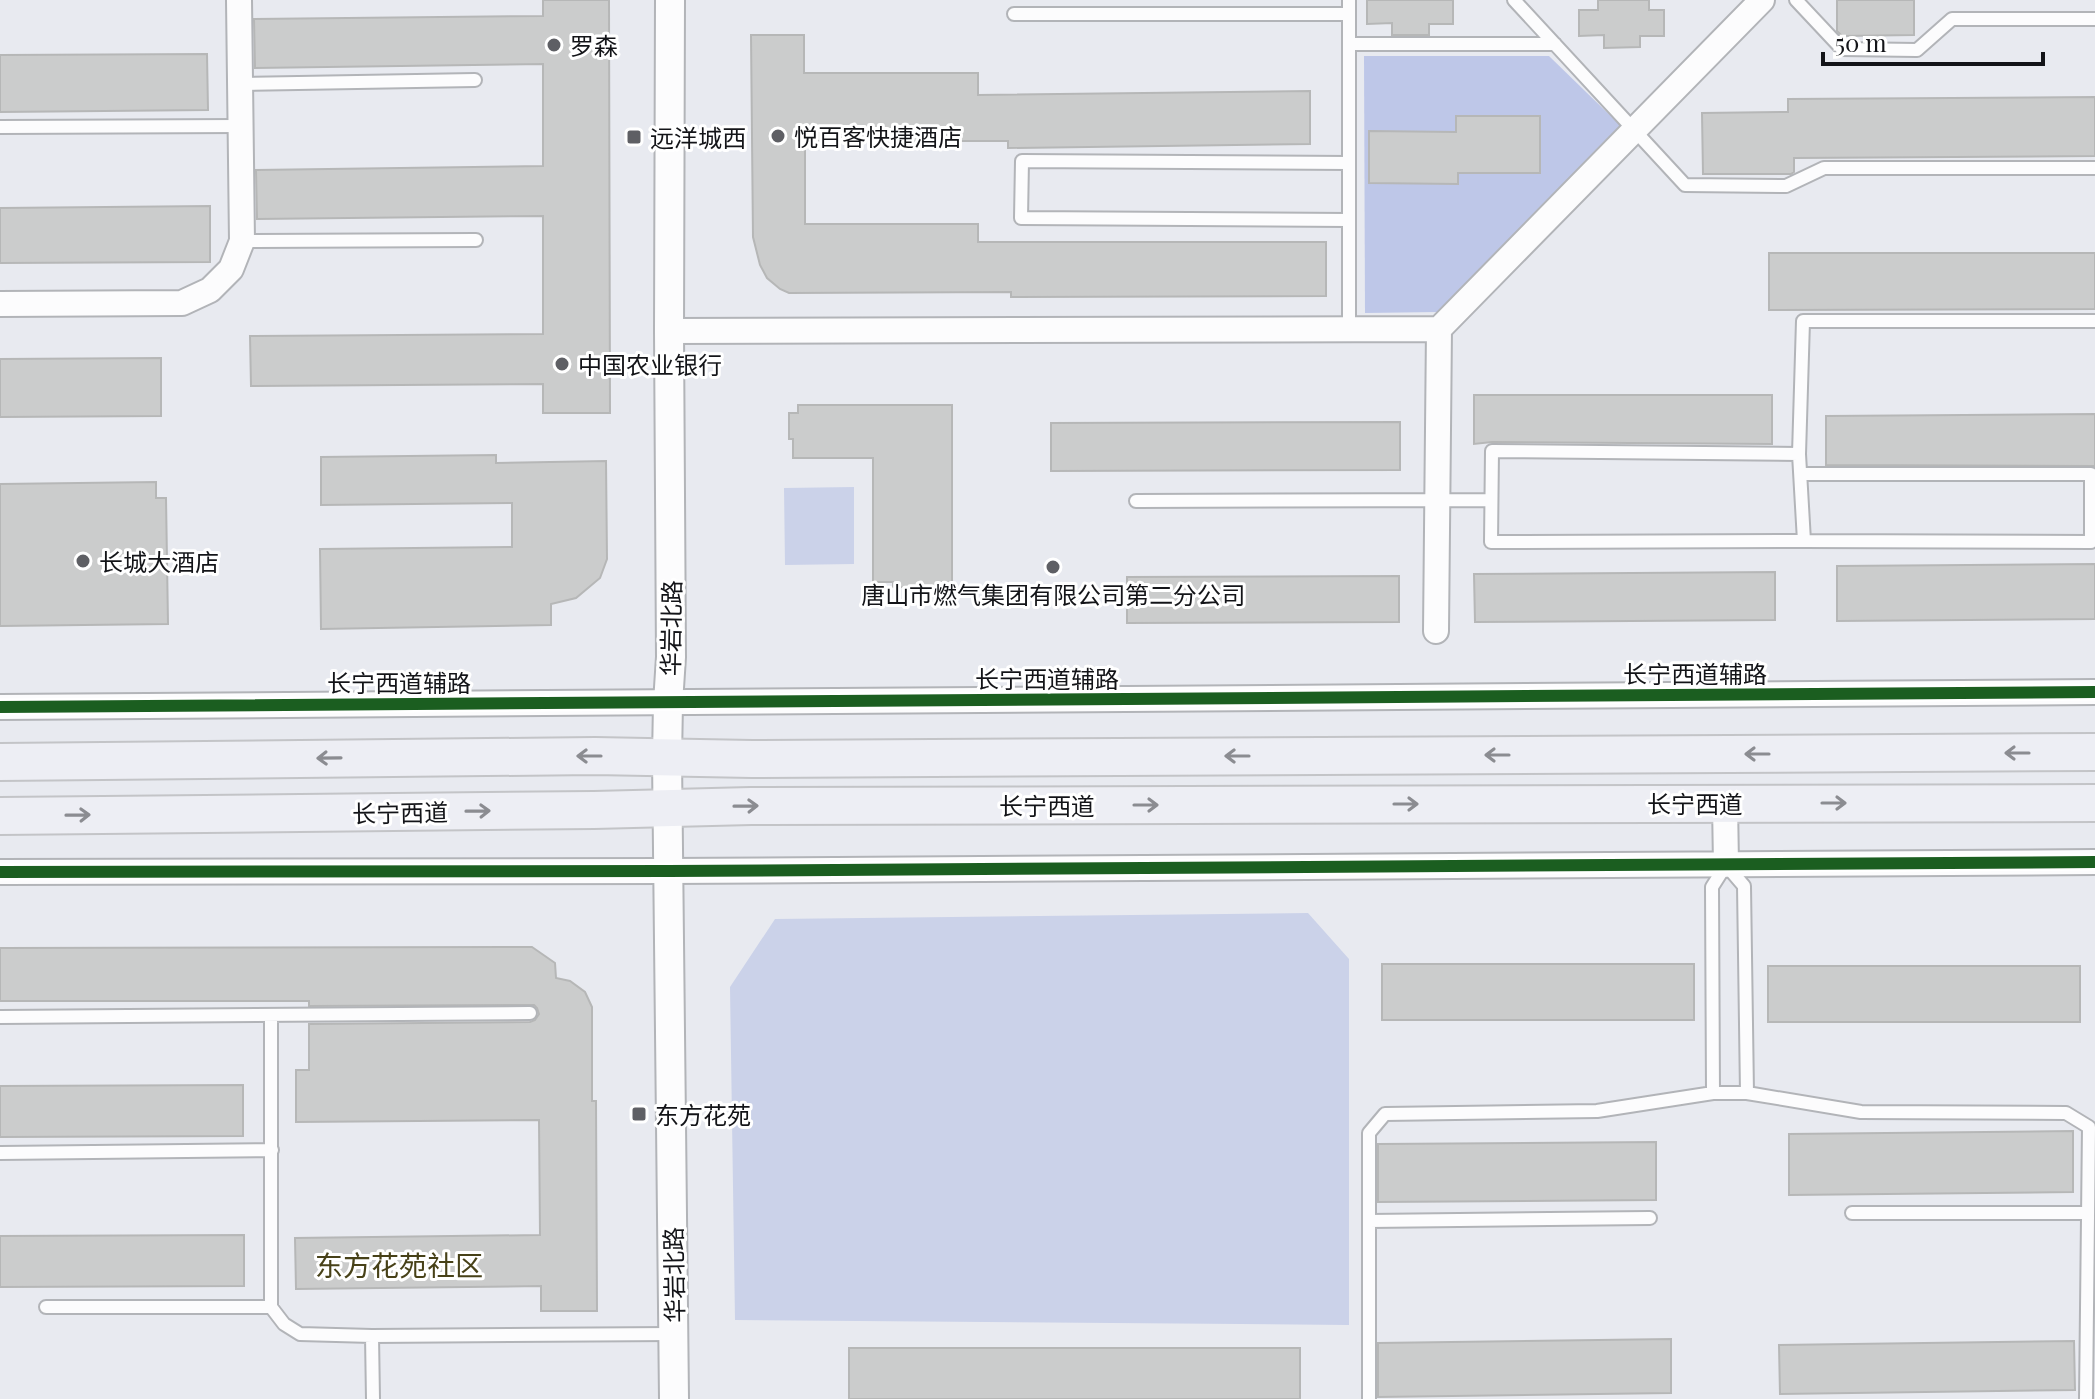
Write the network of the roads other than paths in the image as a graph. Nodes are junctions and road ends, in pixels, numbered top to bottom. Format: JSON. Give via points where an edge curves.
{"nodes":[{"id":1,"x":239,"y":0,"type":"edge"},
{"id":2,"x":670,"y":0,"type":"edge"},
{"id":3,"x":1349,"y":0,"type":"edge"},
{"id":4,"x":1514,"y":0,"type":"edge"},
{"id":5,"x":1762,"y":0,"type":"edge"},
{"id":6,"x":1796,"y":0,"type":"edge"},
{"id":7,"x":1014,"y":14,"type":"dead end"},
{"id":8,"x":1349,"y":14,"type":"junction"},
{"id":9,"x":2095,"y":19,"type":"edge"},
{"id":10,"x":1349,"y":44,"type":"junction"},
{"id":11,"x":1555,"y":44,"type":"junction"},
{"id":12,"x":475,"y":80,"type":"dead end"},
{"id":13,"x":240,"y":84,"type":"junction"},
{"id":14,"x":241,"y":126,"type":"junction"},
{"id":15,"x":0,"y":127,"type":"edge"},
{"id":16,"x":1635,"y":130,"type":"junction"},
{"id":17,"x":1349,"y":163,"type":"junction"},
{"id":18,"x":2095,"y":168,"type":"edge"},
{"id":19,"x":1349,"y":220,"type":"junction"},
{"id":20,"x":476,"y":240,"type":"dead end"},
{"id":21,"x":242,"y":241,"type":"junction"},
{"id":22,"x":0,"y":304,"type":"edge"},
{"id":23,"x":2095,"y":321,"type":"edge"},
{"id":24,"x":1439,"y":329,"type":"junction"},
{"id":25,"x":1349,"y":330,"type":"junction"},
{"id":26,"x":669,"y":331,"type":"junction"},
{"id":27,"x":1799,"y":454,"type":"junction"},
{"id":28,"x":1801,"y":474,"type":"junction"},
{"id":29,"x":1438,"y":500,"type":"junction"},
{"id":30,"x":1491,"y":500,"type":"junction"},
{"id":31,"x":1136,"y":501,"type":"dead end"},
{"id":32,"x":2093,"y":509,"type":"edge"},
{"id":33,"x":1804,"y":541,"type":"junction"},
{"id":34,"x":1436,"y":631,"type":"dead end"},
{"id":35,"x":2095,"y":692,"type":"edge"},
{"id":36,"x":668,"y":703,"type":"junction"},
{"id":37,"x":0,"y":707,"type":"edge"},
{"id":38,"x":2095,"y":752,"type":"edge"},
{"id":39,"x":667,"y":758,"type":"junction"},
{"id":40,"x":0,"y":762,"type":"edge"},
{"id":41,"x":1725,"y":803,"type":"junction"},
{"id":42,"x":2095,"y":803,"type":"edge"},
{"id":43,"x":668,"y":807,"type":"junction"},
{"id":44,"x":0,"y":816,"type":"edge"},
{"id":45,"x":2095,"y":862,"type":"edge"},
{"id":46,"x":1726,"y":865,"type":"junction"},
{"id":47,"x":668,"y":871,"type":"junction"},
{"id":48,"x":0,"y":872,"type":"edge"},
{"id":49,"x":530,"y":1013,"type":"dead end"},
{"id":50,"x":271,"y":1015,"type":"junction"},
{"id":51,"x":0,"y":1017,"type":"edge"},
{"id":52,"x":1713,"y":1093,"type":"junction"},
{"id":53,"x":1747,"y":1093,"type":"junction"},
{"id":54,"x":272,"y":1150,"type":"junction"},
{"id":55,"x":0,"y":1153,"type":"edge"},
{"id":56,"x":1852,"y":1213,"type":"dead end"},
{"id":57,"x":2088,"y":1213,"type":"junction"},
{"id":58,"x":1650,"y":1218,"type":"dead end"},
{"id":59,"x":1369,"y":1221,"type":"junction"},
{"id":60,"x":46,"y":1307,"type":"dead end"},
{"id":61,"x":271,"y":1307,"type":"junction"},
{"id":62,"x":673,"y":1334,"type":"junction"},
{"id":63,"x":372,"y":1336,"type":"junction"},
{"id":64,"x":373,"y":1399,"type":"edge"},
{"id":65,"x":674,"y":1399,"type":"edge"},
{"id":66,"x":1369,"y":1399,"type":"edge"},
{"id":67,"x":2086,"y":1399,"type":"edge"}],
"edges":[{"from":1,"to":13,"type":"street"},
{"from":2,"to":26,"type":"street","name":"华岩北路"},
{"from":3,"to":8,"type":"lane"},
{"from":4,"to":11,"type":"lane"},
{"from":5,"to":16,"type":"street"},
{"from":6,"to":9,"type":"lane","via":[[1842,49],[1917,50],[1952,19]]},
{"from":7,"to":8,"type":"lane"},
{"from":8,"to":10,"type":"lane"},
{"from":10,"to":11,"type":"lane"},
{"from":10,"to":17,"type":"lane"},
{"from":11,"to":16,"type":"lane"},
{"from":12,"to":13,"type":"lane"},
{"from":13,"to":14,"type":"street"},
{"from":14,"to":15,"type":"lane"},
{"from":14,"to":21,"type":"street"},
{"from":16,"to":18,"type":"lane","via":[[1685,185],[1786,186],[1824,168]]},
{"from":16,"to":24,"type":"street"},
{"from":17,"to":19,"type":"lane"},
{"from":17,"to":19,"type":"lane","via":[[1022,161],[1021,204],[1021,218]]},
{"from":19,"to":25,"type":"lane"},
{"from":20,"to":21,"type":"lane"},
{"from":21,"to":22,"type":"street","via":[[231,269],[210,290],[182,303]]},
{"from":23,"to":27,"type":"lane","via":[[1803,321]]},
{"from":24,"to":25,"type":"street"},
{"from":24,"to":29,"type":"street"},
{"from":25,"to":26,"type":"street"},
{"from":26,"to":36,"type":"street","name":"华岩北路"},
{"from":27,"to":28,"type":"lane"},
{"from":27,"to":30,"type":"lane","via":[[1492,451]]},
{"from":28,"to":32,"type":"lane","via":[[2091,474]]},
{"from":28,"to":33,"type":"lane"},
{"from":29,"to":30,"type":"lane"},
{"from":29,"to":31,"type":"lane"},
{"from":29,"to":34,"type":"street"},
{"from":30,"to":33,"type":"lane","via":[[1491,542]]},
{"from":32,"to":33,"type":"lane","via":[[2091,542]]},
{"from":35,"to":36,"type":"street","name":"长宁西道辅路"},
{"from":36,"to":37,"type":"street","name":"长宁西道辅路"},
{"from":36,"to":39,"type":"street","name":"华岩北路"},
{"from":38,"to":39,"type":"main road","name":"长宁西道","one_way":true},
{"from":39,"to":40,"type":"main road","name":"长宁西道","one_way":true},
{"from":39,"to":43,"type":"street","name":"华岩北路"},
{"from":41,"to":42,"type":"main road","name":"长宁西道","one_way":true},
{"from":43,"to":41,"type":"main road","name":"长宁西道","one_way":true},
{"from":41,"to":46,"type":"street"},
{"from":44,"to":43,"type":"main road","name":"长宁西道","one_way":true},
{"from":43,"to":47,"type":"street","name":"华岩北路"},
{"from":45,"to":46,"type":"street"},
{"from":46,"to":47,"type":"street"},
{"from":46,"to":52,"type":"lane","via":[[1712,887]]},
{"from":46,"to":53,"type":"lane","via":[[1744,886]]},
{"from":47,"to":48,"type":"street"},
{"from":47,"to":62,"type":"street","name":"华岩北路"},
{"from":49,"to":50,"type":"lane"},
{"from":50,"to":51,"type":"lane"},
{"from":50,"to":54,"type":"lane"},
{"from":52,"to":53,"type":"lane"},
{"from":52,"to":59,"type":"lane","via":[[1597,1111],[1385,1114],[1369,1133]]},
{"from":53,"to":57,"type":"lane","via":[[1861,1112],[2066,1113],[2089,1127]]},
{"from":54,"to":55,"type":"lane"},
{"from":54,"to":61,"type":"lane"},
{"from":56,"to":57,"type":"lane"},
{"from":57,"to":67,"type":"lane"},
{"from":58,"to":59,"type":"lane"},
{"from":59,"to":66,"type":"lane"},
{"from":60,"to":61,"type":"lane"},
{"from":61,"to":63,"type":"lane","via":[[300,1334]]},
{"from":62,"to":63,"type":"lane"},
{"from":62,"to":65,"type":"street","name":"华岩北路"},
{"from":63,"to":64,"type":"lane"}]}
